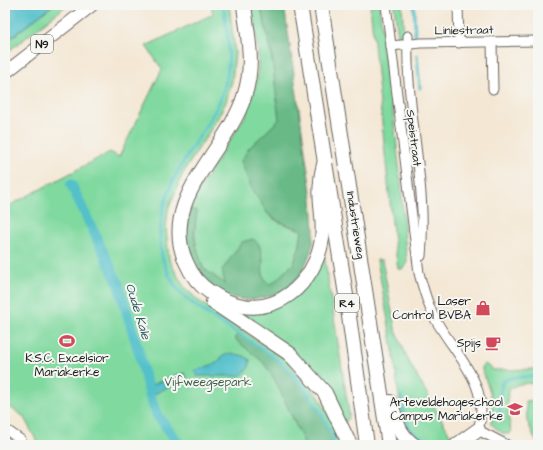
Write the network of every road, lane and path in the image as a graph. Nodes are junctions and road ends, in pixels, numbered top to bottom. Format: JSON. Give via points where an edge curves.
{"nodes":[{"id":1,"x":92,"y":5,"type":"edge"},
{"id":2,"x":237,"y":5,"type":"edge"},
{"id":3,"x":244,"y":5,"type":"edge"},
{"id":4,"x":300,"y":5,"type":"edge"},
{"id":5,"x":321,"y":5,"type":"edge"},
{"id":6,"x":386,"y":5,"type":"edge"},
{"id":7,"x":458,"y":5,"type":"edge"},
{"id":8,"x":408,"y":40,"type":"junction"},
{"id":9,"x":538,"y":41,"type":"edge"},
{"id":10,"x":492,"y":42,"type":"junction"},
{"id":11,"x":459,"y":43,"type":"junction"},
{"id":12,"x":391,"y":46,"type":"junction"},
{"id":13,"x":5,"y":72,"type":"edge"},
{"id":14,"x":493,"y":89,"type":"dead end"},
{"id":15,"x":325,"y":161,"type":"junction"},
{"id":16,"x":419,"y":274,"type":"junction"},
{"id":17,"x":378,"y":370,"type":"junction"},
{"id":18,"x":5,"y":429,"type":"edge"},
{"id":19,"x":478,"y":430,"type":"junction"},
{"id":20,"x":21,"y":440,"type":"dead end"},
{"id":21,"x":350,"y":445,"type":"edge"},
{"id":22,"x":367,"y":445,"type":"edge"},
{"id":23,"x":389,"y":445,"type":"edge"},
{"id":24,"x":414,"y":445,"type":"edge"},
{"id":25,"x":457,"y":445,"type":"edge"},
{"id":26,"x":468,"y":445,"type":"edge"},
{"id":27,"x":507,"y":445,"type":"edge"}],
"edges":[{"from":1,"to":13,"type":"main road","number":"N9"},
{"from":2,"to":21,"type":"highway","via":[[242,52],[240,83],[223,125],[190,176],[181,195],[173,228],[176,257],[190,282],[204,296],[271,340],[300,364],[325,393]]},
{"from":3,"to":15,"type":"highway","via":[[250,44],[248,84],[238,113],[196,180],[182,213],[180,228],[183,255],[195,278],[208,290],[229,302],[250,306],[268,305],[288,297],[301,285],[312,269],[322,239],[320,183]]},
{"from":4,"to":15,"type":"highway","name":"Industrieweg","number":"R4"},
{"from":5,"to":17,"type":"highway","name":"Industrieweg","number":"R4"},
{"from":6,"to":12,"type":"street","name":"Speistraat"},
{"from":7,"to":11,"type":"street"},
{"from":8,"to":11,"type":"street","name":"Liniestraat"},
{"from":8,"to":12,"type":"street","name":"Liniestraat"},
{"from":8,"to":16,"type":"street","name":"Speistraat","via":[[410,94],[422,208],[423,233]]},
{"from":9,"to":10,"type":"street","name":"Liniestraat"},
{"from":10,"to":11,"type":"street","name":"Liniestraat"},
{"from":10,"to":14,"type":"street"},
{"from":12,"to":16,"type":"street","name":"Speistraat"},
{"from":15,"to":22,"type":"highway","name":"Industrieweg","number":"R4"},
{"from":16,"to":19,"type":"street","name":"Speistraat","via":[[427,302],[435,318],[479,390],[482,412]]},
{"from":17,"to":23,"type":"highway","name":"Industrieweg","number":"R4"},
{"from":17,"to":24,"type":"highway","number":"R4","via":[[398,427]]},
{"from":18,"to":20,"type":"street"},
{"from":19,"to":25,"type":"highway"},
{"from":19,"to":26,"type":"highway"},
{"from":19,"to":27,"type":"street"}]}
